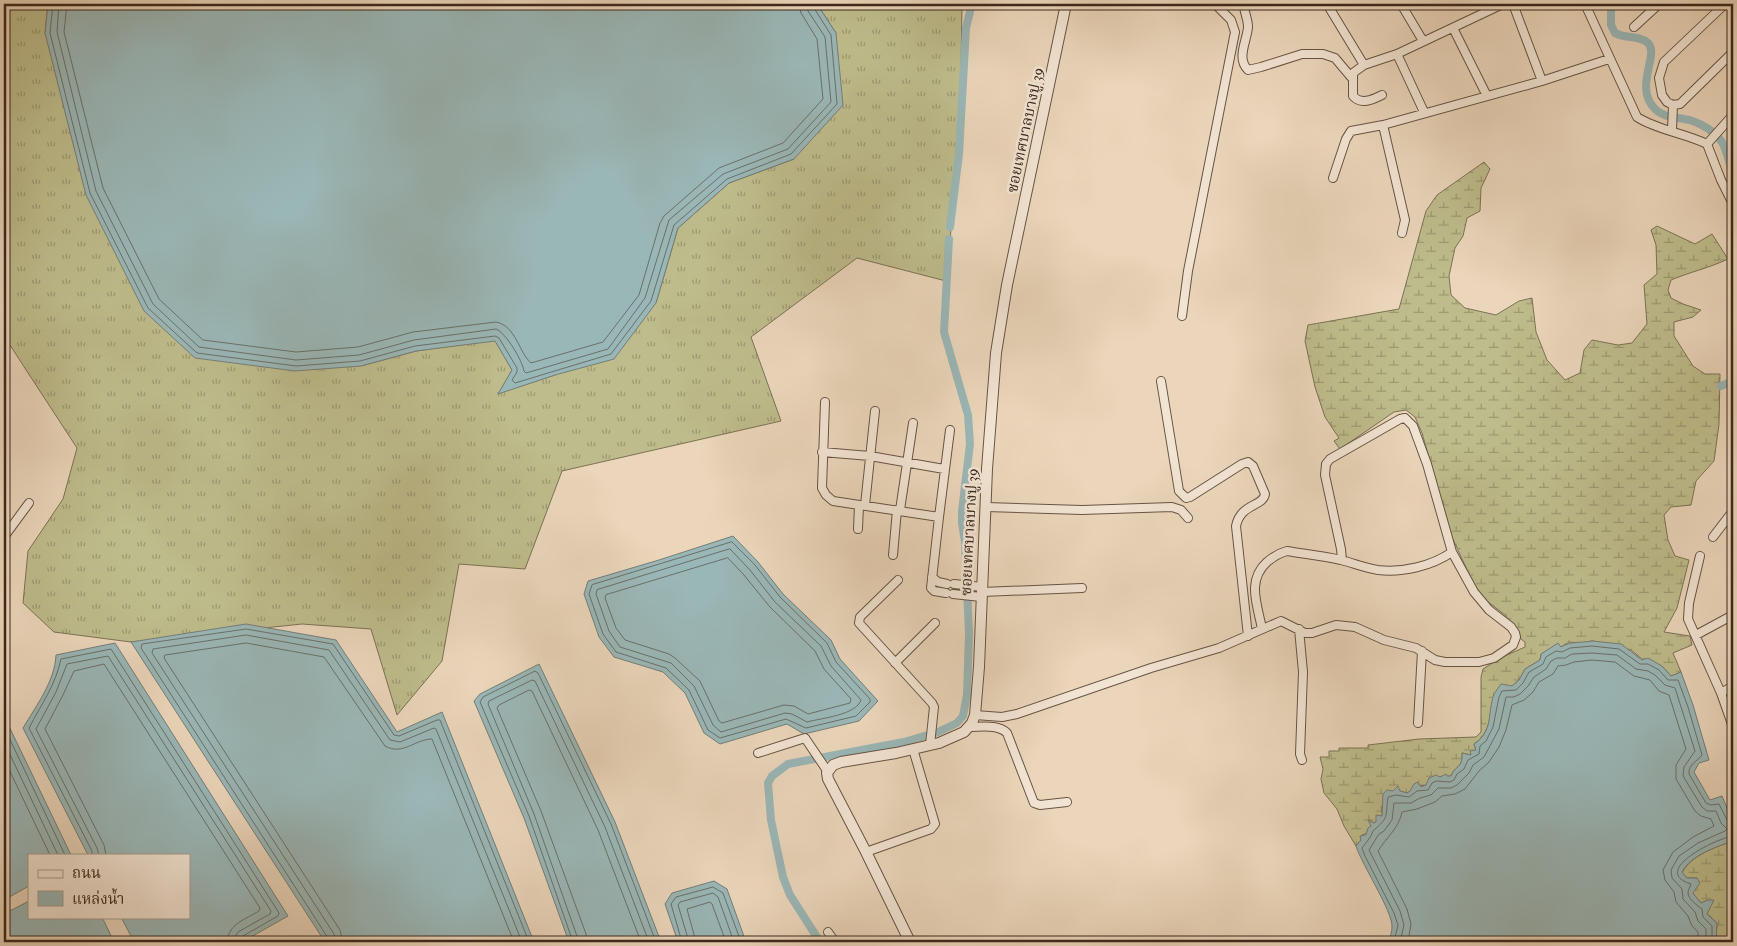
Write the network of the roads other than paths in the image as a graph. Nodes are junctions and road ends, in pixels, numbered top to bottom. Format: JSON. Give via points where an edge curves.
{"nodes":[{"id":1,"x":1066,"y":4,"type":"edge"},
{"id":2,"x":1215,"y":4,"type":"edge"},
{"id":3,"x":1246,"y":4,"type":"edge"},
{"id":4,"x":1326,"y":4,"type":"edge"},
{"id":5,"x":1400,"y":4,"type":"edge"},
{"id":6,"x":1503,"y":4,"type":"edge"},
{"id":7,"x":1513,"y":4,"type":"edge"},
{"id":8,"x":1585,"y":4,"type":"edge"},
{"id":9,"x":1659,"y":4,"type":"edge"},
{"id":10,"x":1726,"y":4,"type":"edge"},
{"id":11,"x":1634,"y":27,"type":"dead end"},
{"id":12,"x":1454,"y":28,"type":"junction"},
{"id":13,"x":1423,"y":41,"type":"junction"},
{"id":14,"x":1733,"y":52,"type":"edge"},
{"id":15,"x":1396,"y":54,"type":"junction"},
{"id":16,"x":1609,"y":59,"type":"junction"},
{"id":17,"x":1364,"y":65,"type":"junction"},
{"id":18,"x":1351,"y":77,"type":"junction"},
{"id":19,"x":1542,"y":81,"type":"junction"},
{"id":20,"x":1382,"y":95,"type":"dead end"},
{"id":21,"x":1486,"y":96,"type":"junction"},
{"id":22,"x":1673,"y":105,"type":"junction"},
{"id":23,"x":1424,"y":112,"type":"junction"},
{"id":24,"x":1733,"y":117,"type":"edge"},
{"id":25,"x":1383,"y":124,"type":"junction"},
{"id":26,"x":1672,"y":130,"type":"junction"},
{"id":27,"x":1711,"y":139,"type":"junction"},
{"id":28,"x":1332,"y":178,"type":"dead end"},
{"id":29,"x":1733,"y":204,"type":"edge"},
{"id":30,"x":1402,"y":233,"type":"dead end"},
{"id":31,"x":1182,"y":316,"type":"dead end"},
{"id":32,"x":1161,"y":381,"type":"dead end"},
{"id":33,"x":825,"y":402,"type":"dead end"},
{"id":34,"x":875,"y":410,"type":"dead end"},
{"id":35,"x":913,"y":423,"type":"dead end"},
{"id":36,"x":950,"y":430,"type":"dead end"},
{"id":37,"x":822,"y":452,"type":"junction"},
{"id":38,"x":870,"y":456,"type":"junction"},
{"id":39,"x":907,"y":463,"type":"junction"},
{"id":40,"x":944,"y":469,"type":"junction"},
{"id":41,"x":29,"y":503,"type":"dead end"},
{"id":42,"x":862,"y":505,"type":"junction"},
{"id":43,"x":986,"y":507,"type":"junction"},
{"id":44,"x":898,"y":510,"type":"junction"},
{"id":45,"x":1733,"y":511,"type":"edge"},
{"id":46,"x":939,"y":517,"type":"junction"},
{"id":47,"x":1188,"y":518,"type":"dead end"},
{"id":48,"x":858,"y":529,"type":"dead end"},
{"id":49,"x":4,"y":537,"type":"edge"},
{"id":50,"x":1713,"y":537,"type":"dead end"},
{"id":51,"x":1452,"y":552,"type":"junction"},
{"id":52,"x":893,"y":556,"type":"dead end"},
{"id":53,"x":1700,"y":556,"type":"dead end"},
{"id":54,"x":1342,"y":560,"type":"junction"},
{"id":55,"x":932,"y":577,"type":"junction"},
{"id":56,"x":898,"y":580,"type":"dead end"},
{"id":57,"x":1082,"y":588,"type":"dead end"},
{"id":58,"x":982,"y":592,"type":"junction"},
{"id":59,"x":1733,"y":615,"type":"edge"},
{"id":60,"x":935,"y":623,"type":"dead end"},
{"id":61,"x":1262,"y":629,"type":"junction"},
{"id":62,"x":1299,"y":629,"type":"junction"},
{"id":63,"x":1696,"y":635,"type":"junction"},
{"id":64,"x":1248,"y":636,"type":"junction"},
{"id":65,"x":1422,"y":651,"type":"junction"},
{"id":66,"x":894,"y":663,"type":"junction"},
{"id":67,"x":1733,"y":686,"type":"edge"},
{"id":68,"x":1721,"y":693,"type":"junction"},
{"id":69,"x":975,"y":715,"type":"junction"},
{"id":70,"x":1418,"y":723,"type":"dead end"},
{"id":71,"x":970,"y":727,"type":"junction"},
{"id":72,"x":1733,"y":727,"type":"edge"},
{"id":73,"x":930,"y":745,"type":"junction"},
{"id":74,"x":913,"y":749,"type":"junction"},
{"id":75,"x":758,"y":753,"type":"dead end"},
{"id":76,"x":1302,"y":760,"type":"dead end"},
{"id":77,"x":828,"y":772,"type":"junction"},
{"id":78,"x":1067,"y":802,"type":"dead end"},
{"id":79,"x":866,"y":852,"type":"junction"},
{"id":80,"x":828,"y":932,"type":"dead end"},
{"id":81,"x":835,"y":942,"type":"edge"},
{"id":82,"x":910,"y":942,"type":"edge"}],
"edges":[{"from":1,"to":43,"type":"street","name":"ซอยเทศบาลบางปู 39","via":[[999,333]]},
{"from":2,"to":31,"type":"street","via":[[1231,20],[1234,32]]},
{"from":3,"to":18,"type":"street","via":[[1248,30],[1242,54],[1248,70],[1302,54],[1323,54],[1335,58]]},
{"from":4,"to":17,"type":"street"},
{"from":5,"to":13,"type":"street"},
{"from":6,"to":12,"type":"street"},
{"from":7,"to":19,"type":"street"},
{"from":8,"to":16,"type":"street"},
{"from":9,"to":11,"type":"street"},
{"from":10,"to":22,"type":"street","via":[[1664,62],[1659,78],[1662,96]]},
{"from":12,"to":13,"type":"street"},
{"from":12,"to":21,"type":"street"},
{"from":13,"to":15,"type":"street"},
{"from":14,"to":22,"type":"street","via":[[1680,104]]},
{"from":15,"to":17,"type":"street"},
{"from":15,"to":23,"type":"street"},
{"from":16,"to":19,"type":"street"},
{"from":16,"to":26,"type":"street","via":[[1637,117]]},
{"from":17,"to":18,"type":"street"},
{"from":18,"to":20,"type":"street","via":[[1356,99],[1369,101]]},
{"from":19,"to":21,"type":"street"},
{"from":21,"to":23,"type":"street"},
{"from":22,"to":26,"type":"street"},
{"from":23,"to":25,"type":"street"},
{"from":24,"to":27,"type":"street"},
{"from":25,"to":28,"type":"street","via":[[1349,132]]},
{"from":25,"to":30,"type":"street","via":[[1405,220]]},
{"from":26,"to":27,"type":"street"},
{"from":27,"to":29,"type":"street","via":[[1721,180]]},
{"from":32,"to":64,"type":"street","via":[[1182,496],[1190,497],[1248,462],[1253,466],[1265,494],[1262,500],[1240,514],[1236,526]]},
{"from":33,"to":37,"type":"street"},
{"from":34,"to":38,"type":"street"},
{"from":35,"to":39,"type":"street"},
{"from":36,"to":40,"type":"street"},
{"from":37,"to":38,"type":"street"},
{"from":37,"to":42,"type":"street","via":[[822,488],[826,495],[833,501]]},
{"from":38,"to":39,"type":"street"},
{"from":38,"to":42,"type":"street"},
{"from":39,"to":40,"type":"street"},
{"from":39,"to":44,"type":"street"},
{"from":40,"to":46,"type":"street"},
{"from":41,"to":49,"type":"street"},
{"from":42,"to":44,"type":"street"},
{"from":42,"to":48,"type":"street"},
{"from":43,"to":47,"type":"street","via":[[1082,510],[1172,507],[1181,510]]},
{"from":43,"to":58,"type":"street","name":"ซอยเทศบาลบางปู 39"},
{"from":44,"to":46,"type":"street"},
{"from":44,"to":52,"type":"street"},
{"from":45,"to":50,"type":"street"},
{"from":46,"to":55,"type":"street"},
{"from":51,"to":54,"type":"street","via":[[1443,559],[1407,570],[1378,570]]},
{"from":51,"to":54,"type":"street","via":[[1419,441],[1413,426],[1405,418],[1330,459],[1324,467]]},
{"from":51,"to":65,"type":"street","via":[[1474,592],[1489,610],[1511,627],[1515,642],[1494,658],[1479,662],[1445,662],[1435,660]]},
{"from":53,"to":63,"type":"street","via":[[1688,619]]},
{"from":54,"to":61,"type":"street","via":[[1287,552],[1280,552],[1271,559],[1259,570],[1254,584]]},
{"from":55,"to":58,"type":"street","via":[[938,582]]},
{"from":55,"to":58,"type":"street","via":[[932,590]]},
{"from":56,"to":66,"type":"street","via":[[858,620]]},
{"from":57,"to":58,"type":"street"},
{"from":58,"to":69,"type":"street","name":"ซอยเทศบาลบางปู 39"},
{"from":59,"to":63,"type":"street"},
{"from":60,"to":66,"type":"street"},
{"from":61,"to":62,"type":"street","via":[[1281,621]]},
{"from":61,"to":64,"type":"street"},
{"from":62,"to":65,"type":"street","via":[[1312,633],[1346,625]]},
{"from":62,"to":76,"type":"street","via":[[1304,672]]},
{"from":63,"to":68,"type":"street"},
{"from":64,"to":69,"type":"street","via":[[1017,714],[1002,717]]},
{"from":65,"to":70,"type":"street"},
{"from":66,"to":73,"type":"street","via":[[934,707]]},
{"from":67,"to":68,"type":"street"},
{"from":68,"to":72,"type":"street"},
{"from":69,"to":71,"type":"street","name":"ซอยเทศบาลบางปู 39"},
{"from":71,"to":73,"type":"street"},
{"from":71,"to":78,"type":"street","via":[[998,727],[1007,733],[1034,803],[1040,806]]},
{"from":73,"to":74,"type":"street"},
{"from":74,"to":77,"type":"street","via":[[841,762]]},
{"from":74,"to":79,"type":"street","via":[[935,824],[931,829]]},
{"from":75,"to":77,"type":"street","via":[[805,738]]},
{"from":77,"to":79,"type":"street","via":[[828,779]]},
{"from":79,"to":82,"type":"street"},
{"from":80,"to":81,"type":"street"}]}
